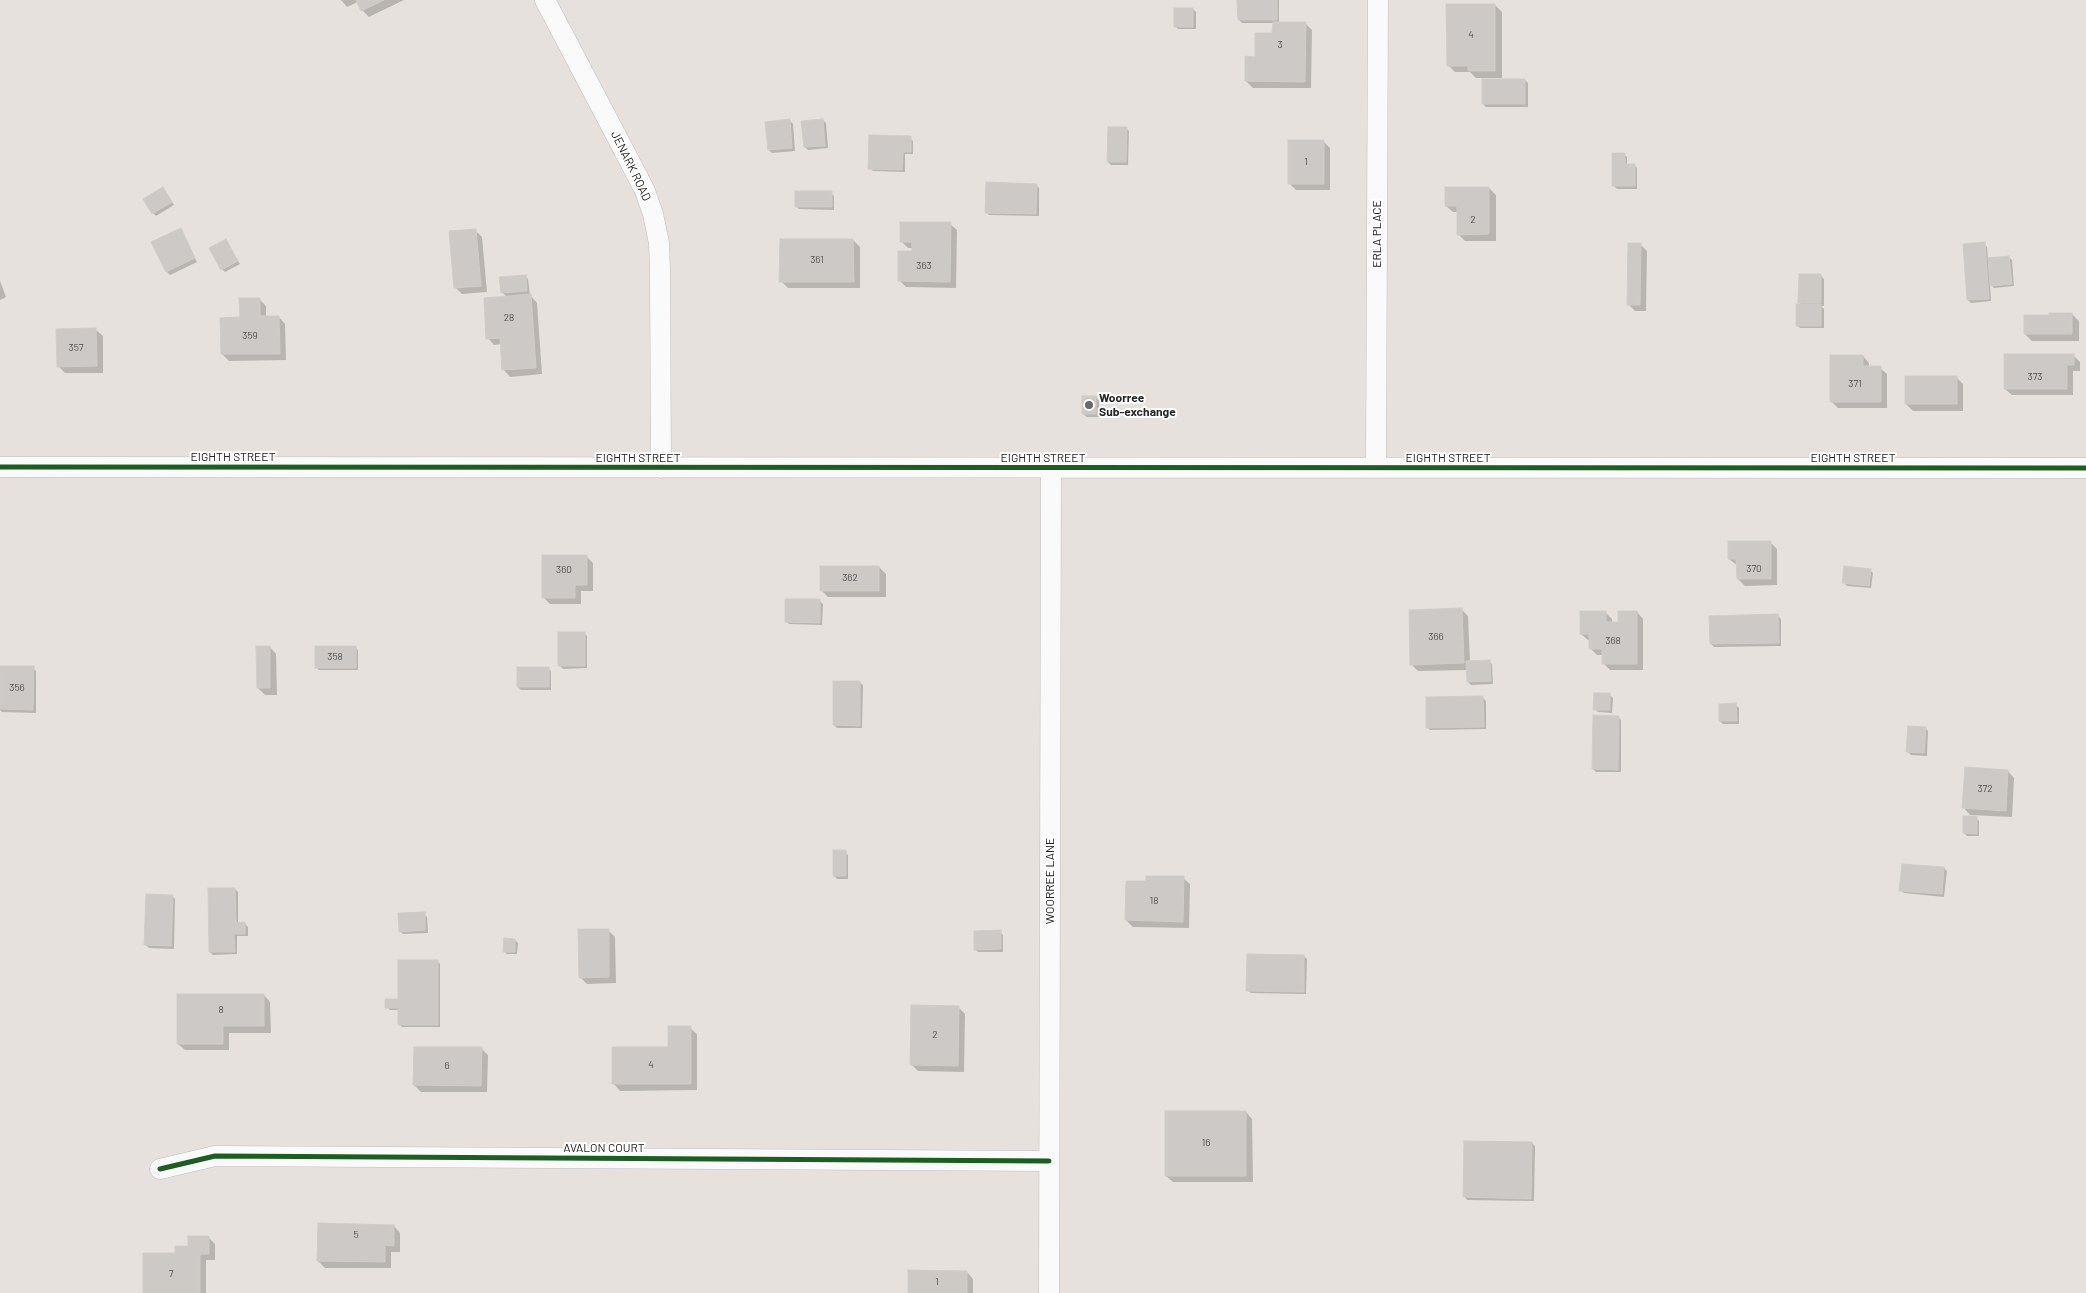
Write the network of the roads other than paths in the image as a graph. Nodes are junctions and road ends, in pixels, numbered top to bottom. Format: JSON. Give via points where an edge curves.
{"nodes":[{"id":1,"x":545,"y":0,"type":"edge"},
{"id":2,"x":1378,"y":0,"type":"edge"},
{"id":3,"x":0,"y":467,"type":"edge"},
{"id":4,"x":661,"y":468,"type":"junction"},
{"id":5,"x":1051,"y":468,"type":"junction"},
{"id":6,"x":1376,"y":468,"type":"junction"},
{"id":7,"x":2086,"y":468,"type":"edge"},
{"id":8,"x":1049,"y":1161,"type":"junction"},
{"id":9,"x":160,"y":1169,"type":"dead end"},
{"id":10,"x":1049,"y":1293,"type":"edge"}],
"edges":[{"from":1,"to":4,"type":"street","name":"JENARK ROAD","via":[[630,162],[653,214],[660,270]]},
{"from":2,"to":6,"type":"street","name":"ERLA PLACE"},
{"from":3,"to":4,"type":"street","name":"EIGHTH STREET"},
{"from":4,"to":5,"type":"street","name":"EIGHTH STREET"},
{"from":5,"to":6,"type":"street","name":"EIGHTH STREET"},
{"from":5,"to":8,"type":"street","name":"WOORREE LANE"},
{"from":6,"to":7,"type":"street","name":"EIGHTH STREET"},
{"from":8,"to":9,"type":"street","name":"AVALON COURT","via":[[215,1156]]},
{"from":8,"to":10,"type":"street","name":"WOORREE LANE"}]}
